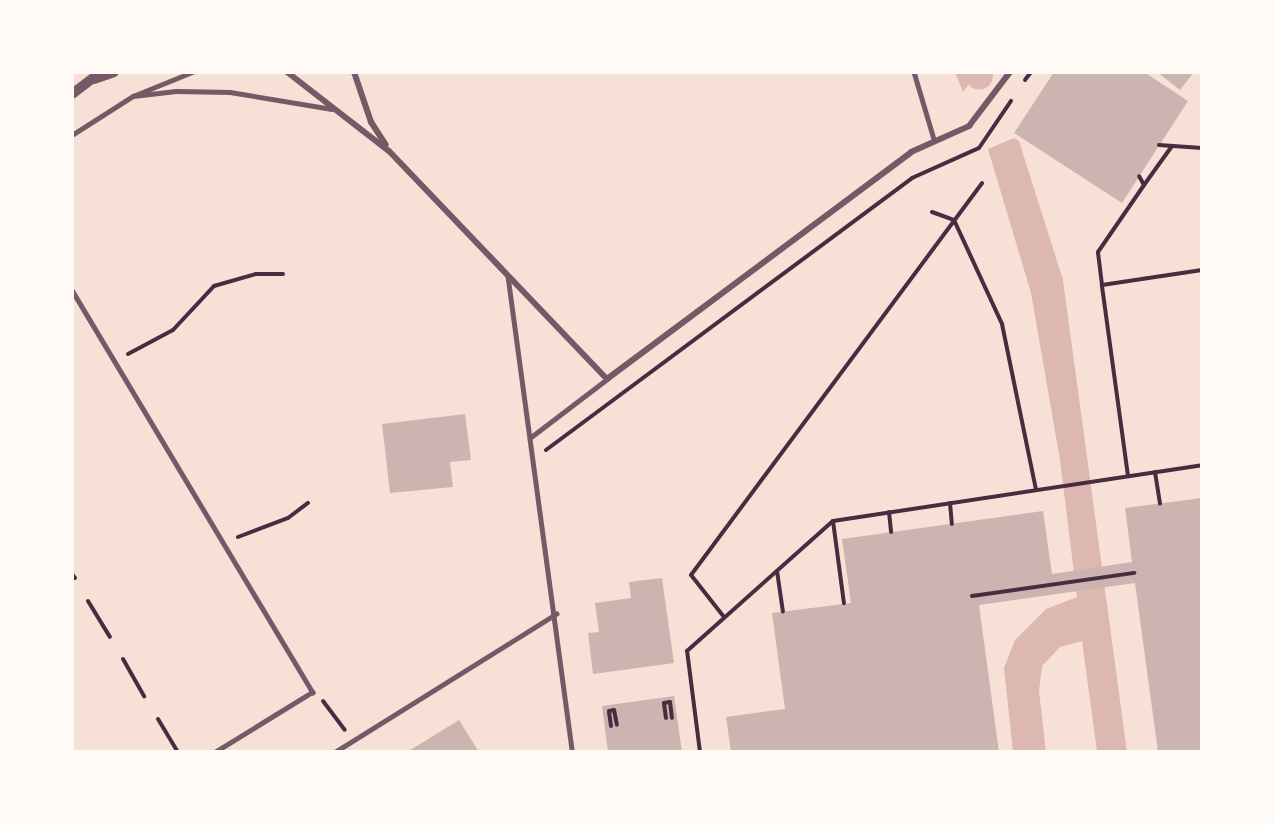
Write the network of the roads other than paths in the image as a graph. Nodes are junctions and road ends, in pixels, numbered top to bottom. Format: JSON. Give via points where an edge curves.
{"nodes":[{"id":1,"x":114,"y":72,"type":"edge"},
{"id":2,"x":192,"y":72,"type":"edge"},
{"id":3,"x":287,"y":72,"type":"edge"},
{"id":4,"x":354,"y":72,"type":"edge"},
{"id":5,"x":914,"y":72,"type":"edge"},
{"id":6,"x":1010,"y":72,"type":"edge"},
{"id":7,"x":98,"y":76,"type":"edge"},
{"id":8,"x":72,"y":94,"type":"edge"},
{"id":9,"x":133,"y":96,"type":"junction"},
{"id":10,"x":340,"y":111,"type":"junction"},
{"id":11,"x":72,"y":135,"type":"edge"},
{"id":12,"x":934,"y":139,"type":"junction"},
{"id":13,"x":389,"y":151,"type":"junction"},
{"id":14,"x":508,"y":275,"type":"junction"},
{"id":15,"x":72,"y":290,"type":"edge"},
{"id":16,"x":607,"y":379,"type":"junction"},
{"id":17,"x":531,"y":437,"type":"junction"},
{"id":18,"x":556,"y":614,"type":"junction"},
{"id":19,"x":216,"y":752,"type":"edge"},
{"id":20,"x":335,"y":752,"type":"edge"},
{"id":21,"x":572,"y":752,"type":"edge"}],
"edges":[{"from":1,"to":7,"type":"street"},
{"from":2,"to":9,"type":"lane"},
{"from":3,"to":10,"type":"street"},
{"from":4,"to":13,"type":"street","via":[[371,122]]},
{"from":5,"to":12,"type":"lane"},
{"from":6,"to":12,"type":"street","via":[[969,126]]},
{"from":7,"to":8,"type":"street"},
{"from":9,"to":10,"type":"lane","via":[[176,91],[230,92]]},
{"from":9,"to":11,"type":"lane"},
{"from":10,"to":13,"type":"street"},
{"from":12,"to":16,"type":"street","via":[[848,198]]},
{"from":13,"to":14,"type":"street"},
{"from":14,"to":16,"type":"street"},
{"from":14,"to":17,"type":"lane"},
{"from":15,"to":19,"type":"lane","via":[[313,692]]},
{"from":16,"to":17,"type":"lane"},
{"from":17,"to":18,"type":"lane"},
{"from":18,"to":20,"type":"lane"},
{"from":18,"to":21,"type":"lane"}]}
